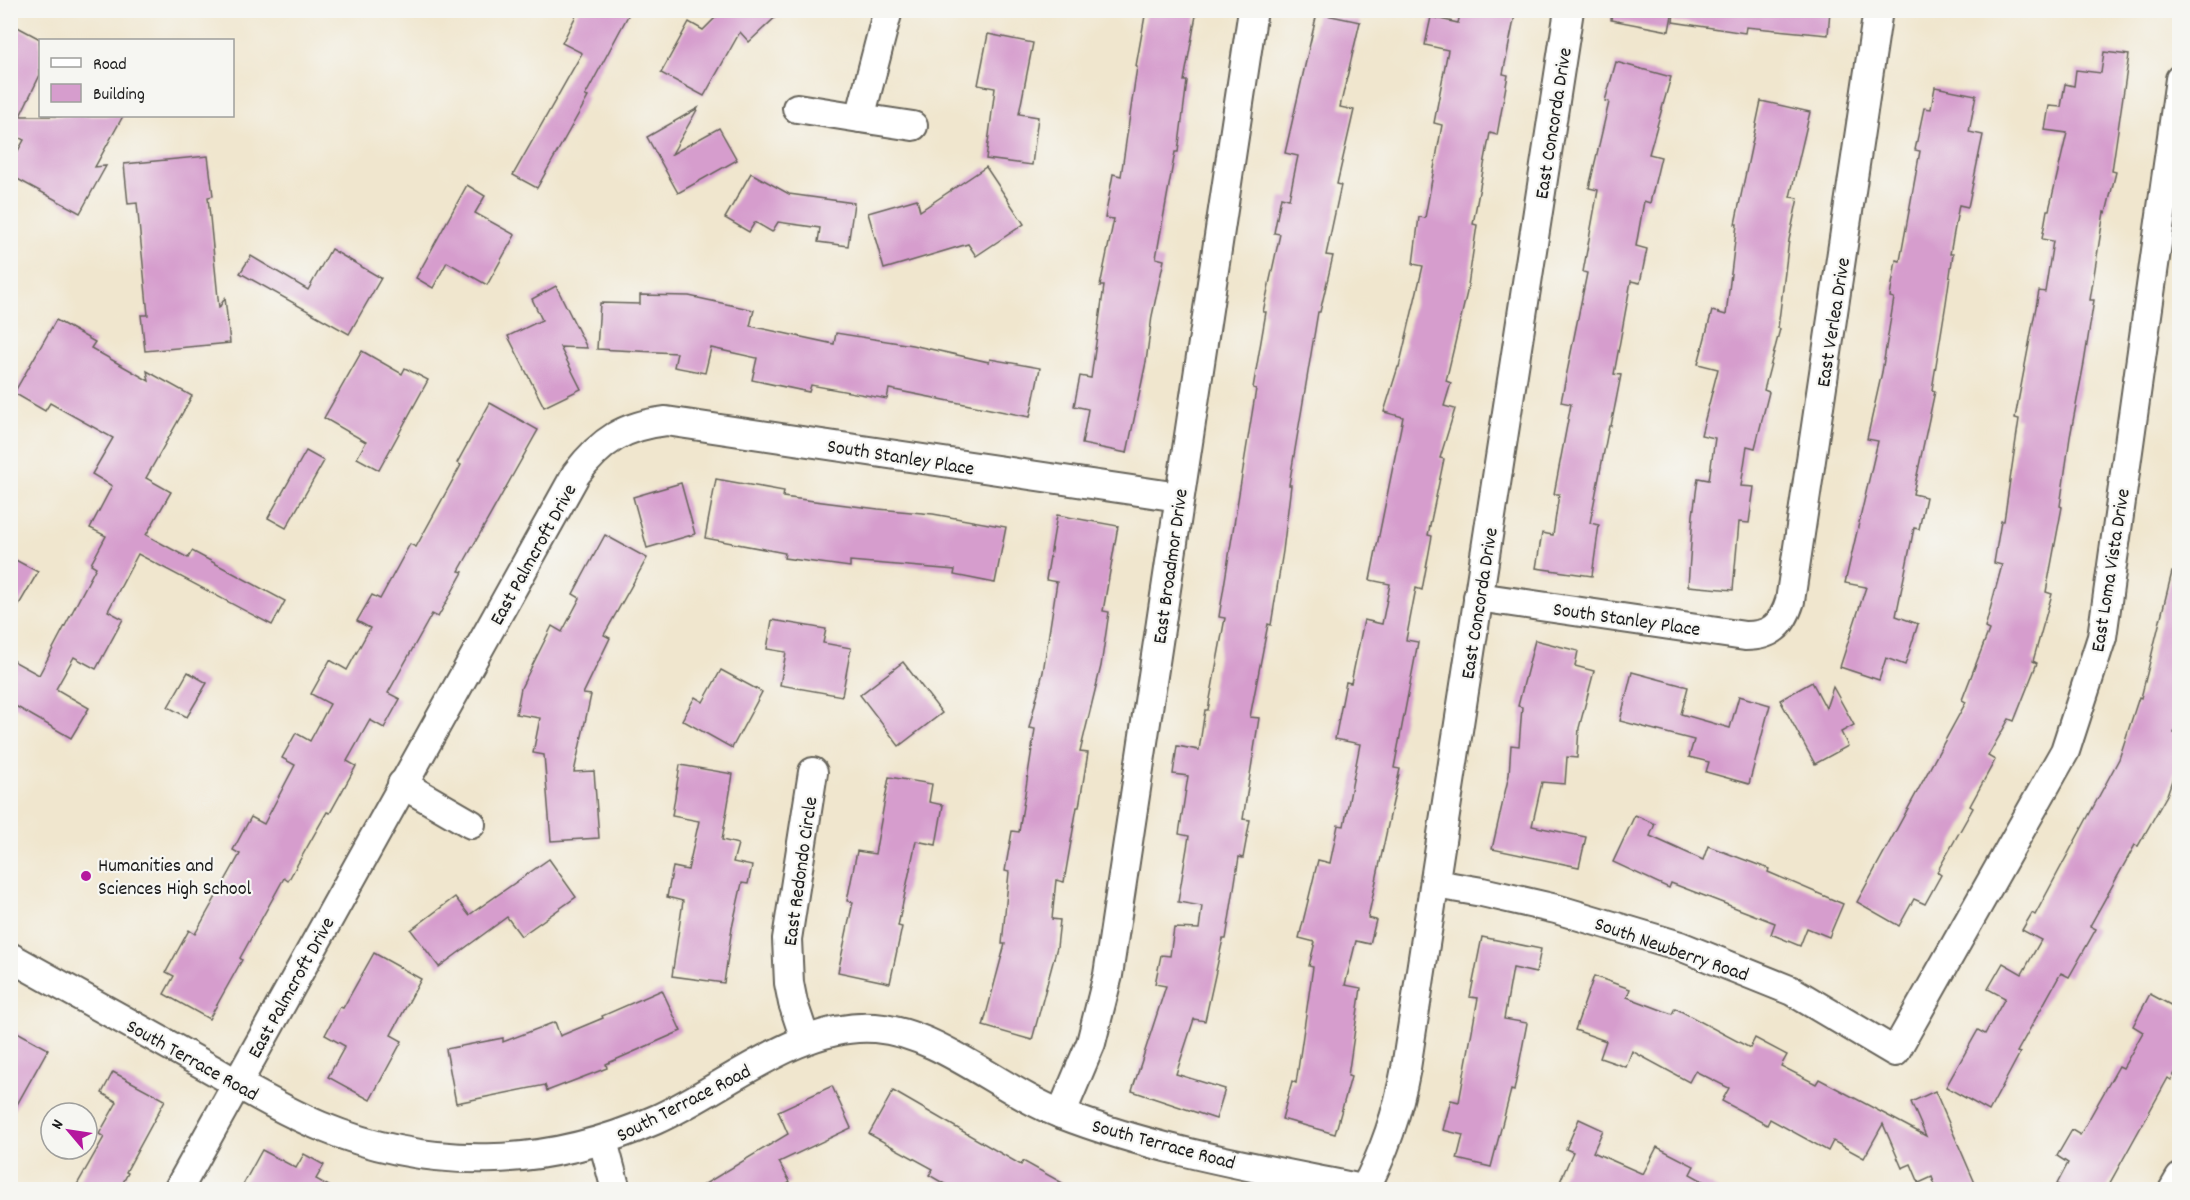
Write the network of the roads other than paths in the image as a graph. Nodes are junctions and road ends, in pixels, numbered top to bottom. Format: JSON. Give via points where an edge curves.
{"nodes":[{"id":1,"x":888,"y":10,"type":"edge"},
{"id":2,"x":1252,"y":10,"type":"edge"},
{"id":3,"x":1569,"y":10,"type":"edge"},
{"id":4,"x":1878,"y":10,"type":"edge"},
{"id":5,"x":2180,"y":79,"type":"edge"},
{"id":6,"x":797,"y":108,"type":"dead end"},
{"id":7,"x":860,"y":118,"type":"junction"},
{"id":8,"x":913,"y":126,"type":"dead end"},
{"id":9,"x":624,"y":431,"type":"joint"},
{"id":10,"x":1179,"y":497,"type":"junction"},
{"id":11,"x":1478,"y":597,"type":"junction"},
{"id":12,"x":1774,"y":629,"type":"joint"},
{"id":13,"x":813,"y":772,"type":"dead end"},
{"id":14,"x":402,"y":784,"type":"junction"},
{"id":15,"x":471,"y":824,"type":"dead end"},
{"id":16,"x":1434,"y":884,"type":"junction"},
{"id":17,"x":10,"y":957,"type":"edge"},
{"id":18,"x":805,"y":1039,"type":"junction"},
{"id":19,"x":1895,"y":1052,"type":"joint"},
{"id":20,"x":237,"y":1083,"type":"junction"},
{"id":21,"x":1061,"y":1114,"type":"junction"},
{"id":22,"x":603,"y":1141,"type":"junction"},
{"id":23,"x":2180,"y":1178,"type":"edge"},
{"id":24,"x":1366,"y":1189,"type":"edge"},
{"id":25,"x":178,"y":1190,"type":"edge"},
{"id":26,"x":616,"y":1190,"type":"edge"},
{"id":27,"x":2173,"y":1190,"type":"edge"}],
"edges":[{"from":1,"to":7,"type":"street"},
{"from":2,"to":10,"type":"street","name":"East Broadmor Drive"},
{"from":3,"to":11,"type":"street","name":"East Concorda Drive"},
{"from":4,"to":12,"type":"street","name":"East Verlea Drive","via":[[1790,601]]},
{"from":5,"to":19,"type":"street","name":"East Loma Vista Drive","via":[[2102,637],[2065,751]]},
{"from":6,"to":7,"type":"street"},
{"from":7,"to":8,"type":"street"},
{"from":9,"to":10,"type":"street","name":"South Stanley Place","via":[[666,421],[687,423]]},
{"from":9,"to":14,"type":"street","name":"East Palmcroft Drive","via":[[605,442],[576,474]]},
{"from":10,"to":21,"type":"street","name":"East Broadmor Drive","via":[[1106,987],[1091,1043]]},
{"from":11,"to":12,"type":"street","name":"South Stanley Place","via":[[1744,636]]},
{"from":11,"to":16,"type":"street","name":"East Concorda Drive"},
{"from":13,"to":18,"type":"street","name":"East Redondo Circle","via":[[787,939],[789,983]]},
{"from":14,"to":15,"type":"street"},
{"from":14,"to":20,"type":"street","name":"East Palmcroft Drive"},
{"from":16,"to":19,"type":"street","name":"South Newberry Road","via":[[1556,909],[1680,946],[1792,991]]},
{"from":16,"to":24,"type":"street","name":"East Concorda Drive","via":[[1402,1092],[1388,1143]]},
{"from":17,"to":20,"type":"street","name":"South Terrace Road"},
{"from":18,"to":21,"type":"street","name":"South Terrace Road","via":[[860,1028],[905,1034]]},
{"from":18,"to":22,"type":"street","name":"South Terrace Road","via":[[681,1107]]},
{"from":20,"to":22,"type":"street","name":"South Terrace Road","via":[[319,1126],[410,1153],[514,1158]]},
{"from":20,"to":25,"type":"street","name":"East Palmcroft Drive"},
{"from":21,"to":24,"type":"street","name":"South Terrace Road","via":[[1209,1158]]},
{"from":22,"to":26,"type":"street"},
{"from":23,"to":27,"type":"street"}]}
